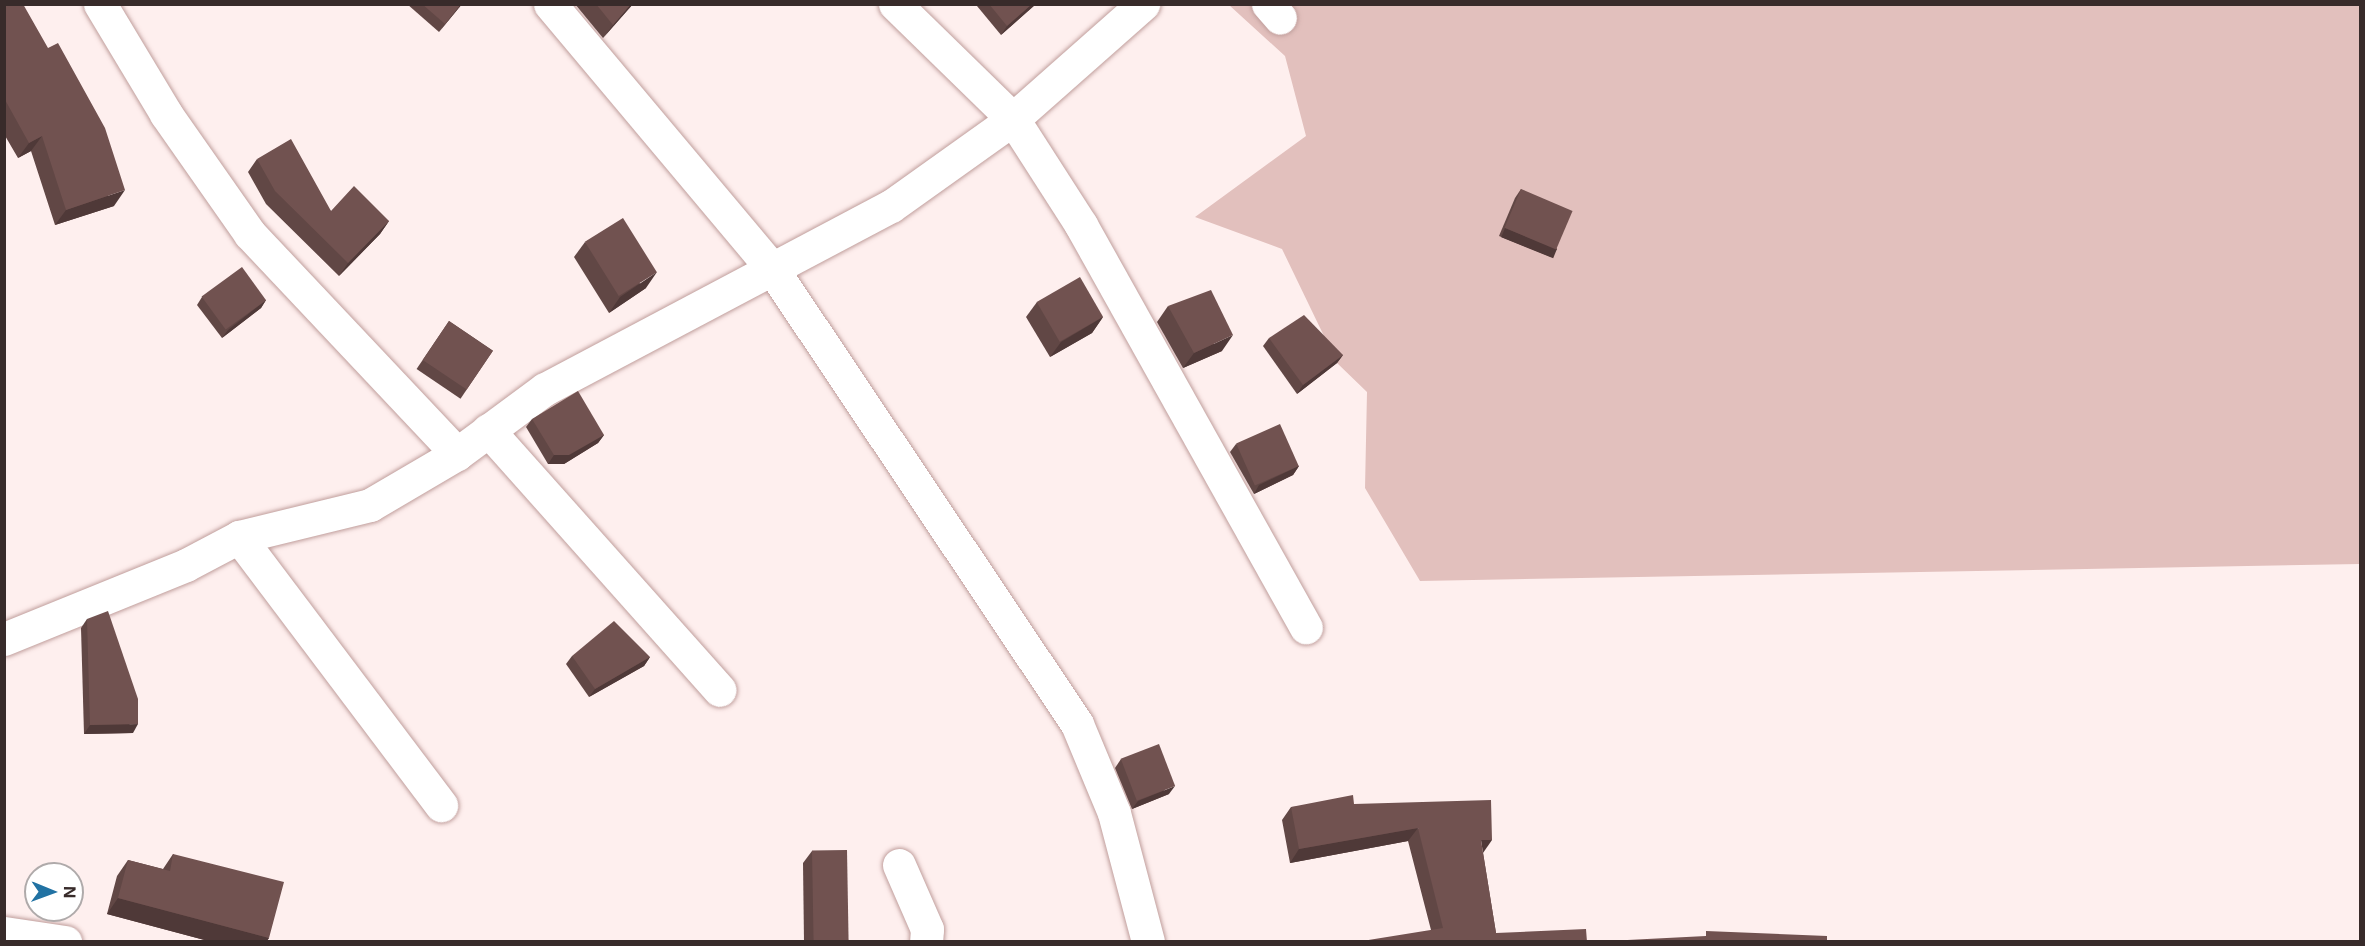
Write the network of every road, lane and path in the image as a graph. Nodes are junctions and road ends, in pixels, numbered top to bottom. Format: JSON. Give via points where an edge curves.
{"nodes":[{"id":1,"x":100,"y":4,"type":"edge"},
{"id":2,"x":550,"y":4,"type":"edge"},
{"id":3,"x":895,"y":4,"type":"edge"},
{"id":4,"x":1143,"y":4,"type":"edge"},
{"id":5,"x":1013,"y":118,"type":"junction"},
{"id":6,"x":771,"y":267,"type":"junction"},
{"id":7,"x":488,"y":430,"type":"junction"},
{"id":8,"x":457,"y":454,"type":"junction"},
{"id":9,"x":238,"y":537,"type":"junction"},
{"id":10,"x":1306,"y":627,"type":"dead end"},
{"id":11,"x":4,"y":639,"type":"edge"},
{"id":12,"x":720,"y":690,"type":"dead end"},
{"id":13,"x":441,"y":804,"type":"dead end"},
{"id":14,"x":899,"y":865,"type":"dead end"},
{"id":15,"x":4,"y":933,"type":"edge"},
{"id":16,"x":65,"y":942,"type":"edge"},
{"id":17,"x":926,"y":942,"type":"edge"},
{"id":18,"x":1148,"y":942,"type":"edge"}],
"edges":[{"from":1,"to":8,"type":"street","via":[[166,114],[250,234]]},
{"from":2,"to":6,"type":"street"},
{"from":3,"to":5,"type":"street"},
{"from":4,"to":5,"type":"street"},
{"from":5,"to":6,"type":"street","via":[[891,206]]},
{"from":5,"to":10,"type":"street","via":[[1081,225]]},
{"from":6,"to":7,"type":"street","via":[[545,389]]},
{"from":6,"to":18,"type":"street","via":[[1077,724],[1114,813]]},
{"from":7,"to":8,"type":"street"},
{"from":7,"to":12,"type":"street"},
{"from":8,"to":9,"type":"street","via":[[370,505]]},
{"from":9,"to":11,"type":"street","via":[[186,565]]},
{"from":9,"to":13,"type":"street"},
{"from":14,"to":17,"type":"street","via":[[927,929]]},
{"from":15,"to":16,"type":"street"}]}
